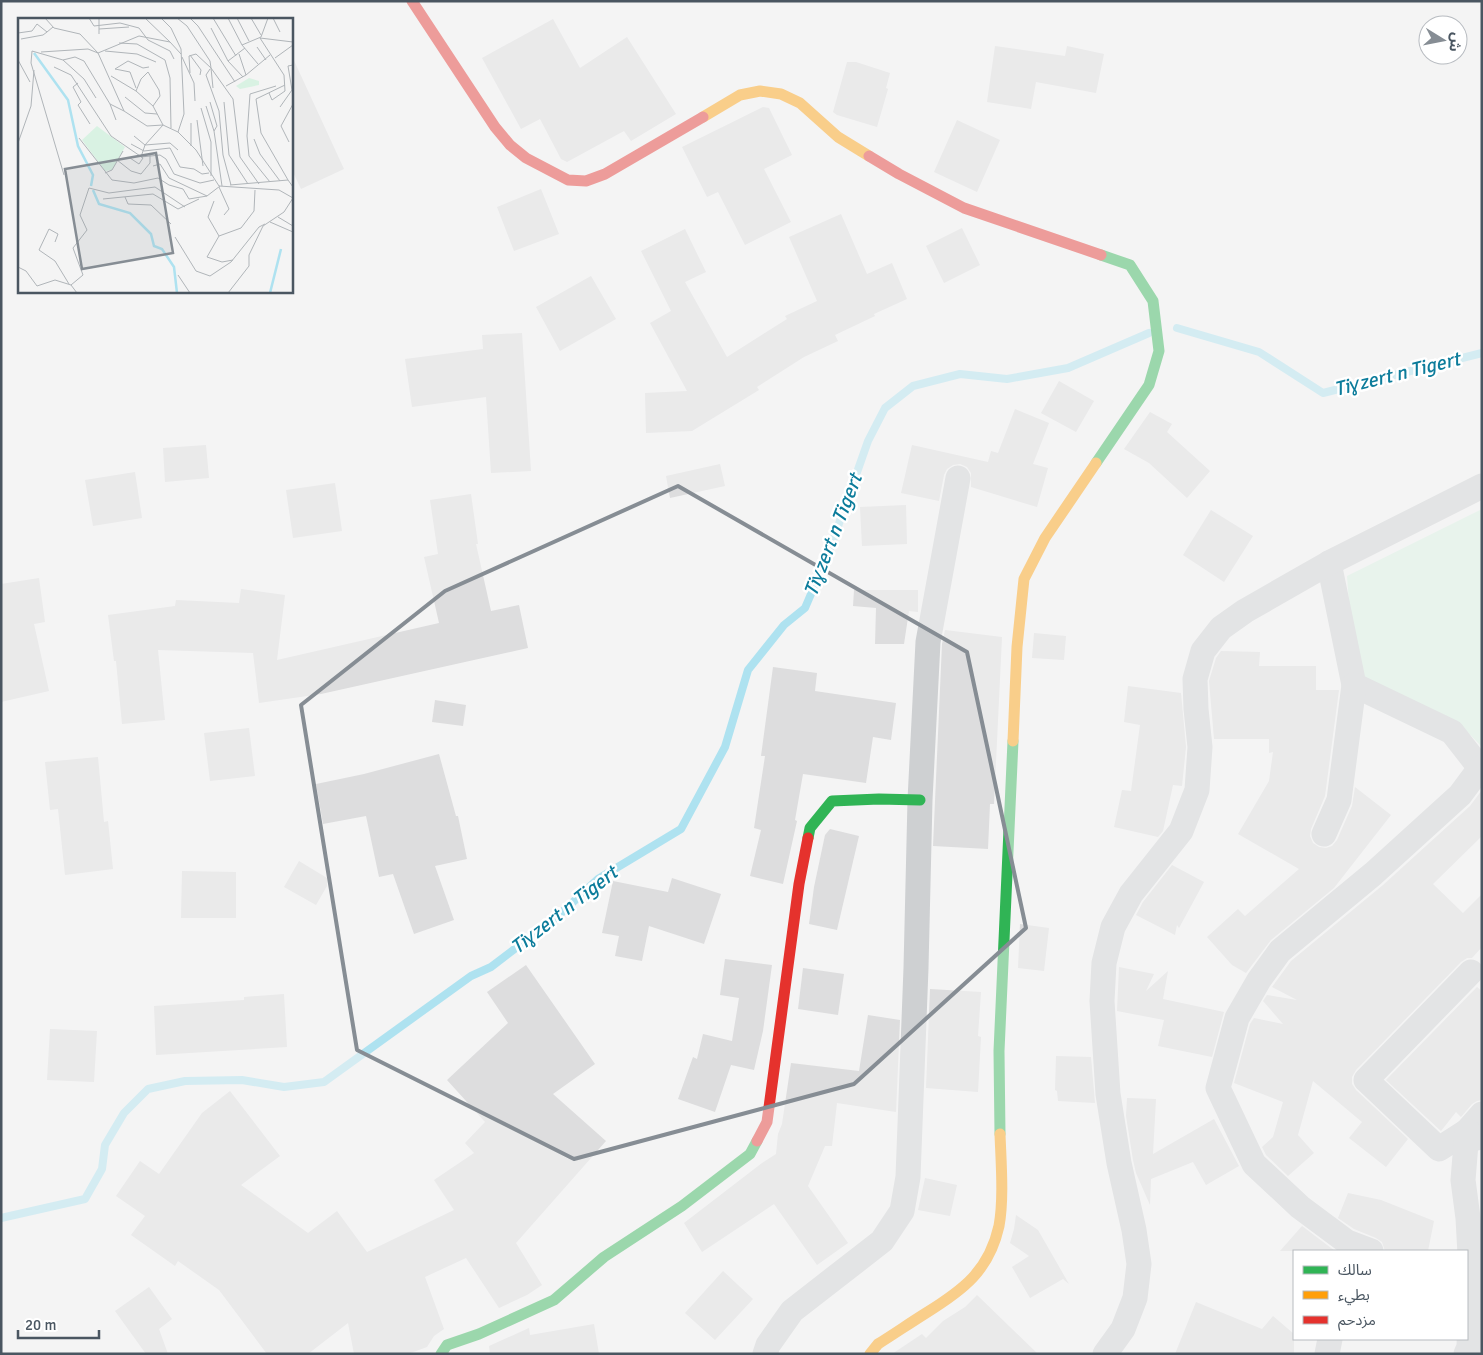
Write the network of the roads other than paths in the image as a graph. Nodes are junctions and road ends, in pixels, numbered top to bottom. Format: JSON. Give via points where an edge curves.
{"nodes":[{"id":1,"x":412,"y":1,"type":"edge"},
{"id":2,"x":958,"y":478,"type":"dead end"},
{"id":3,"x":1482,"y":486,"type":"edge"},
{"id":4,"x":1329,"y":563,"type":"junction"},
{"id":5,"x":1354,"y":685,"type":"junction"},
{"id":6,"x":1481,"y":768,"type":"edge"},
{"id":7,"x":920,"y":800,"type":"junction"},
{"id":8,"x":1324,"y":834,"type":"dead end"},
{"id":9,"x":1472,"y":972,"type":"dead end"},
{"id":10,"x":1477,"y":1129,"type":"edge"},
{"id":11,"x":1368,"y":1250,"type":"edge"},
{"id":12,"x":1469,"y":1272,"type":"edge"},
{"id":13,"x":1330,"y":1340,"type":"edge"},
{"id":14,"x":441,"y":1354,"type":"edge"},
{"id":15,"x":765,"y":1354,"type":"edge"},
{"id":16,"x":870,"y":1354,"type":"edge"},
{"id":17,"x":1105,"y":1354,"type":"edge"},
{"id":18,"x":1327,"y":1354,"type":"edge"},
{"id":19,"x":1466,"y":1354,"type":"edge"}],
"edges":[{"from":1,"to":16,"type":"street","via":[[510,145],[526,158],[568,180],[586,180],[605,174],[740,95],[760,91],[781,94],[800,103],[838,137],[868,156],[964,208],[1130,265],[1153,301],[1159,351],[1149,385],[1045,538],[1024,579],[1017,647],[999,1051],[999,1225],[991,1251],[976,1275],[956,1294],[878,1344]]},
{"from":2,"to":7,"type":"street","via":[[928,642]]},
{"from":3,"to":4,"type":"street"},
{"from":4,"to":5,"type":"street"},
{"from":4,"to":17,"type":"street","via":[[1245,611],[1221,628],[1204,651],[1195,679],[1200,747],[1197,790],[1181,831],[1131,894],[1114,927],[1104,963],[1102,1001],[1108,1094],[1139,1264],[1134,1298],[1123,1329]]},
{"from":5,"to":6,"type":"street","via":[[1452,732]]},
{"from":5,"to":8,"type":"street","via":[[1339,800]]},
{"from":6,"to":11,"type":"street","via":[[1460,795],[1410,841],[1280,951],[1238,1018],[1218,1088],[1254,1164],[1300,1207],[1347,1242]]},
{"from":7,"to":14,"type":"street","via":[[832,801],[810,828],[799,884],[767,1122],[750,1154],[682,1206],[604,1257],[554,1300],[446,1346]]},
{"from":7,"to":15,"type":"street","via":[[908,1177],[902,1211],[882,1241],[792,1311]]},
{"from":9,"to":10,"type":"street","via":[[1366,1080],[1439,1149]]},
{"from":10,"to":12,"type":"street","via":[[1463,1180],[1468,1218]]},
{"from":12,"to":19,"type":"street"},
{"from":13,"to":18,"type":"street"}]}
